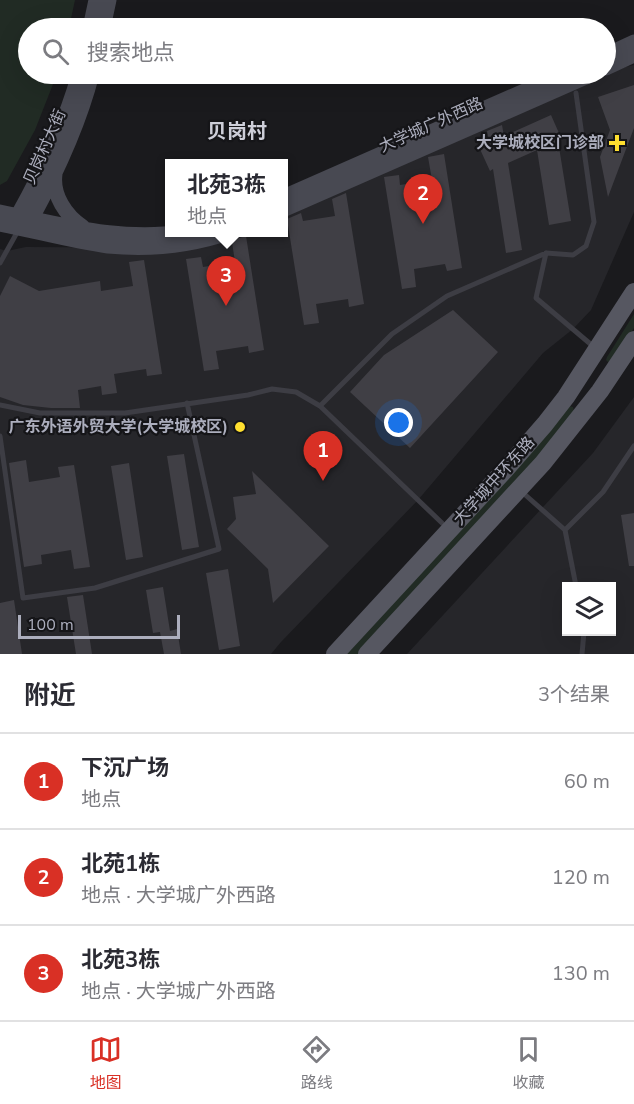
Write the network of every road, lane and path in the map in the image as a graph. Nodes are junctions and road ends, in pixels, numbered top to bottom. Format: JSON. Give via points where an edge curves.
{"nodes":[{"id":1,"x":96,"y":0,"type":"edge"},
{"id":2,"x":109,"y":0,"type":"edge"},
{"id":3,"x":92,"y":18,"type":"edge"},
{"id":4,"x":105,"y":18,"type":"edge"},
{"id":5,"x":634,"y":42,"type":"edge"},
{"id":6,"x":616,"y":50,"type":"edge"},
{"id":7,"x":634,"y":55,"type":"edge"},
{"id":8,"x":616,"y":63,"type":"edge"},
{"id":9,"x":76,"y":84,"type":"edge"},
{"id":10,"x":89,"y":84,"type":"edge"},
{"id":11,"x":540,"y":84,"type":"edge"},
{"id":12,"x":570,"y":84,"type":"edge"},
{"id":13,"x":576,"y":93,"type":"dead end"},
{"id":14,"x":56,"y":173,"type":"junction"},
{"id":15,"x":288,"y":195,"type":"edge"},
{"id":16,"x":288,"y":208,"type":"edge"},
{"id":17,"x":0,"y":212,"type":"edge"},
{"id":18,"x":23,"y":220,"type":"junction"},
{"id":19,"x":0,"y":224,"type":"edge"},
{"id":20,"x":88,"y":230,"type":"junction"},
{"id":21,"x":165,"y":233,"type":"edge"},
{"id":22,"x":217,"y":237,"type":"edge"},
{"id":23,"x":546,"y":253,"type":"junction"},
{"id":24,"x":0,"y":263,"type":"edge"},
{"id":25,"x":634,"y":292,"type":"edge"},
{"id":26,"x":634,"y":340,"type":"edge"},
{"id":27,"x":595,"y":354,"type":"junction"},
{"id":28,"x":612,"y":374,"type":"junction"},
{"id":29,"x":569,"y":393,"type":"junction"},
{"id":30,"x":187,"y":403,"type":"junction"},
{"id":31,"x":0,"y":405,"type":"edge"},
{"id":32,"x":320,"y":406,"type":"junction"},
{"id":33,"x":588,"y":408,"type":"junction"},
{"id":34,"x":0,"y":436,"type":"edge"},
{"id":35,"x":634,"y":446,"type":"edge"},
{"id":36,"x":519,"y":490,"type":"junction"},
{"id":37,"x":442,"y":523,"type":"dead end"},
{"id":38,"x":565,"y":530,"type":"junction"},
{"id":39,"x":575,"y":582,"type":"edge"},
{"id":40,"x":584,"y":636,"type":"edge"},
{"id":41,"x":335,"y":654,"type":"edge"},
{"id":42,"x":367,"y":654,"type":"edge"},
{"id":43,"x":582,"y":654,"type":"edge"}],
"edges":[{"from":1,"to":3,"type":"main road"},
{"from":2,"to":4,"type":"main road"},
{"from":5,"to":6,"type":"main road"},
{"from":7,"to":8,"type":"main road"},
{"from":9,"to":18,"type":"main road","name":"贝岗村大街"},
{"from":10,"to":14,"type":"main road","name":"贝岗村大街"},
{"from":11,"to":15,"type":"main road","name":"大学城广外西路"},
{"from":12,"to":16,"type":"main road","name":"大学城广外西路"},
{"from":13,"to":23,"type":"lane","via":[[594,222],[586,246],[573,255]]},
{"from":14,"to":18,"type":"main road","name":"贝岗村大街"},
{"from":14,"to":20,"type":"main road","via":[[61,203]]},
{"from":17,"to":18,"type":"main road"},
{"from":18,"to":19,"type":"main road"},
{"from":18,"to":20,"type":"main road"},
{"from":18,"to":22,"type":"main road","via":[[108,246],[179,245]]},
{"from":18,"to":24,"type":"lane","name":"贝岗村大街"},
{"from":20,"to":21,"type":"main road","via":[[132,235]]},
{"from":23,"to":27,"type":"lane","via":[[536,298]]},
{"from":23,"to":32,"type":"lane","via":[[447,296],[392,334]]},
{"from":25,"to":27,"type":"main road","name":"大学城中环东路"},
{"from":26,"to":28,"type":"main road","name":"大学城中环东路"},
{"from":27,"to":28,"type":"main road","via":[[604,370]]},
{"from":27,"to":29,"type":"main road","name":"大学城中环东路"},
{"from":28,"to":33,"type":"main road","name":"大学城中环东路"},
{"from":29,"to":33,"type":"main road"},
{"from":29,"to":41,"type":"main road","name":"大学城中环东路","via":[[504,471]]},
{"from":30,"to":31,"type":"lane","via":[[125,413],[40,413]]},
{"from":30,"to":32,"type":"lane","via":[[272,389],[296,392]]},
{"from":30,"to":34,"type":"lane","via":[[219,549],[94,588],[23,597]]},
{"from":32,"to":37,"type":"lane"},
{"from":33,"to":36,"type":"main road","name":"大学城中环东路"},
{"from":35,"to":38,"type":"lane","via":[[603,492]]},
{"from":36,"to":38,"type":"lane"},
{"from":36,"to":42,"type":"main road","name":"大学城中环东路"},
{"from":38,"to":39,"type":"lane"},
{"from":40,"to":43,"type":"lane"}]}
